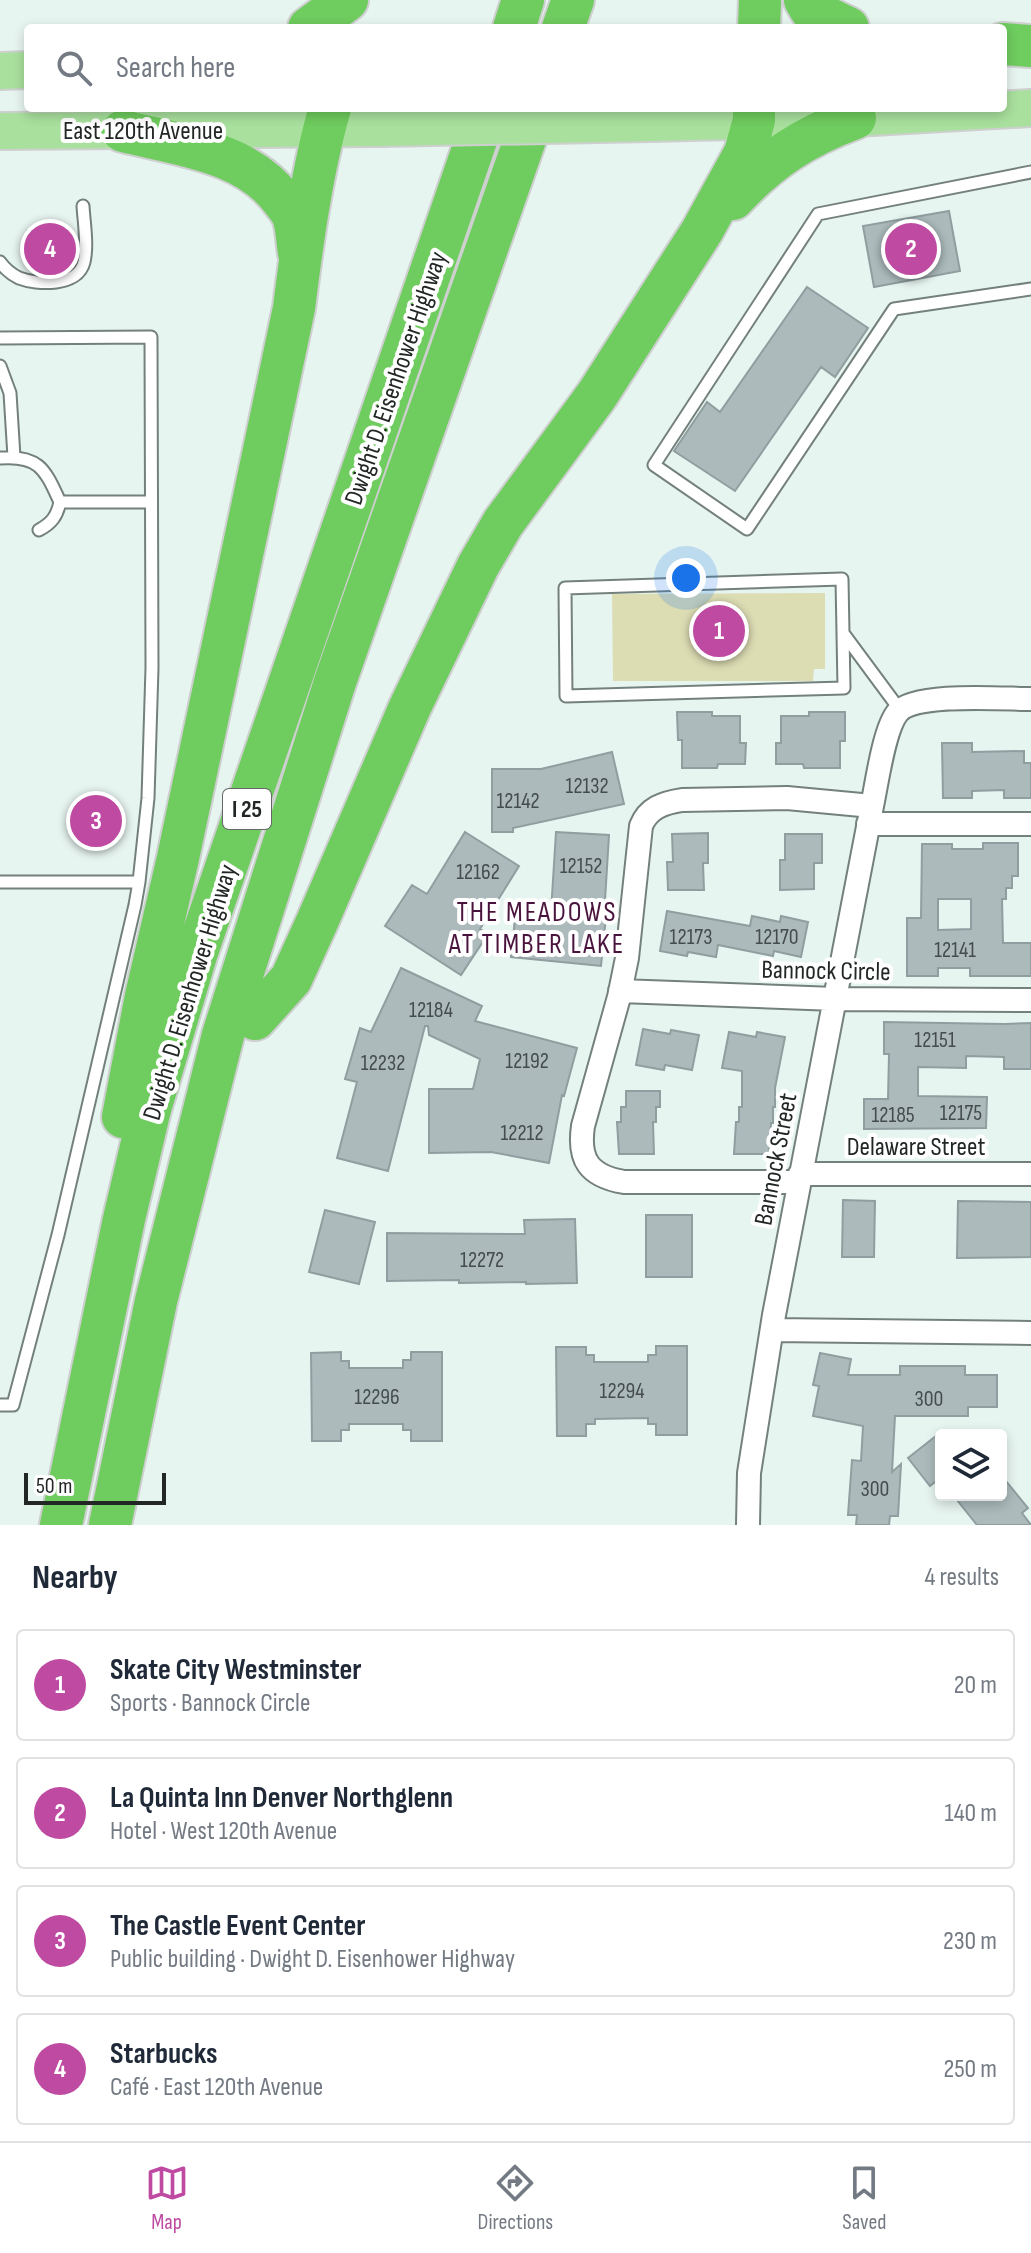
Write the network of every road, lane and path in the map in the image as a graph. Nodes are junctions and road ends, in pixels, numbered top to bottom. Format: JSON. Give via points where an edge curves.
{"nodes":[{"id":1,"x":347,"y":0,"type":"edge"},
{"id":2,"x":370,"y":0,"type":"edge"},
{"id":3,"x":523,"y":0,"type":"edge"},
{"id":4,"x":534,"y":0,"type":"edge"},
{"id":5,"x":573,"y":0,"type":"edge"},
{"id":6,"x":589,"y":0,"type":"edge"},
{"id":7,"x":760,"y":0,"type":"edge"},
{"id":8,"x":805,"y":0,"type":"edge"},
{"id":9,"x":314,"y":24,"type":"edge"},
{"id":10,"x":359,"y":24,"type":"edge"},
{"id":11,"x":515,"y":24,"type":"edge"},
{"id":12,"x":527,"y":24,"type":"edge"},
{"id":13,"x":564,"y":24,"type":"edge"},
{"id":14,"x":581,"y":24,"type":"edge"},
{"id":15,"x":759,"y":24,"type":"edge"},
{"id":16,"x":840,"y":24,"type":"edge"},
{"id":17,"x":1007,"y":47,"type":"edge"},
{"id":18,"x":1031,"y":47,"type":"edge"},
{"id":19,"x":24,"y":70,"type":"edge"},
{"id":20,"x":0,"y":71,"type":"edge"},
{"id":21,"x":1031,"y":108,"type":"edge"},
{"id":22,"x":1007,"y":109,"type":"edge"},
{"id":23,"x":486,"y":112,"type":"edge"},
{"id":24,"x":500,"y":112,"type":"edge"},
{"id":25,"x":535,"y":112,"type":"edge"},
{"id":26,"x":551,"y":112,"type":"edge"},
{"id":27,"x":961,"y":112,"type":"edge"},
{"id":28,"x":754,"y":114,"type":"edge"},
{"id":29,"x":855,"y":118,"type":"junction"},
{"id":30,"x":327,"y":119,"type":"edge"},
{"id":31,"x":0,"y":131,"type":"edge"},
{"id":32,"x":123,"y":131,"type":"junction"},
{"id":33,"x":1031,"y":172,"type":"edge"},
{"id":34,"x":83,"y":206,"type":"dead end"},
{"id":35,"x":702,"y":231,"type":"junction"},
{"id":36,"x":300,"y":258,"type":"junction"},
{"id":37,"x":0,"y":262,"type":"edge"},
{"id":38,"x":1031,"y":289,"type":"edge"},
{"id":39,"x":0,"y":338,"type":"edge"},
{"id":40,"x":0,"y":366,"type":"edge"},
{"id":41,"x":14,"y":457,"type":"junction"},
{"id":42,"x":0,"y":458,"type":"edge"},
{"id":43,"x":60,"y":502,"type":"junction"},
{"id":44,"x":151,"y":502,"type":"junction"},
{"id":45,"x":39,"y":530,"type":"dead end"},
{"id":46,"x":842,"y":633,"type":"junction"},
{"id":47,"x":1031,"y":699,"type":"edge"},
{"id":48,"x":900,"y":710,"type":"junction"},
{"id":49,"x":870,"y":815,"type":"junction"},
{"id":50,"x":1031,"y":824,"type":"edge"},
{"id":51,"x":0,"y":882,"type":"edge"},
{"id":52,"x":139,"y":882,"type":"junction"},
{"id":53,"x":620,"y":991,"type":"junction"},
{"id":54,"x":835,"y":999,"type":"junction"},
{"id":55,"x":1031,"y":1000,"type":"edge"},
{"id":56,"x":255,"y":1019,"type":"junction"},
{"id":57,"x":1031,"y":1174,"type":"edge"},
{"id":58,"x":800,"y":1178,"type":"junction"},
{"id":59,"x":124,"y":1219,"type":"junction"},
{"id":60,"x":772,"y":1330,"type":"junction"},
{"id":61,"x":1031,"y":1333,"type":"edge"},
{"id":62,"x":0,"y":1405,"type":"edge"},
{"id":63,"x":61,"y":1525,"type":"edge"},
{"id":64,"x":88,"y":1525,"type":"edge"},
{"id":65,"x":110,"y":1525,"type":"edge"},
{"id":66,"x":139,"y":1525,"type":"edge"},
{"id":67,"x":748,"y":1525,"type":"edge"}],
"edges":[{"from":1,"to":9,"type":"highway"},
{"from":2,"to":10,"type":"highway"},
{"from":3,"to":11,"type":"highway"},
{"from":4,"to":12,"type":"highway"},
{"from":5,"to":13,"type":"highway"},
{"from":6,"to":14,"type":"highway"},
{"from":7,"to":15,"type":"highway"},
{"from":8,"to":16,"type":"highway","via":[[811,10]]},
{"from":17,"to":18,"type":"highway"},
{"from":19,"to":20,"type":"main road"},
{"from":21,"to":22,"type":"main road","name":"East 120th Avenue"},
{"from":23,"to":59,"type":"highway","name":"Dwight D. Eisenhower Highway","number":"I 25","via":[[197,952]]},
{"from":24,"to":64,"type":"highway","via":[[245,886],[104,1430]]},
{"from":25,"to":65,"type":"highway","via":[[335,682],[223,1035],[156,1301]]},
{"from":26,"to":56,"type":"highway","number":"I 25","via":[[324,763]]},
{"from":27,"to":29,"type":"main road","name":"East 120th Avenue"},
{"from":28,"to":29,"type":"main road","name":"East 120th Avenue"},
{"from":28,"to":30,"type":"main road","name":"East 120th Avenue","bridge":true,"via":[[651,123],[381,128]]},
{"from":28,"to":35,"type":"highway","via":[[745,153]]},
{"from":29,"to":35,"type":"highway","via":[[815,134],[770,163]]},
{"from":30,"to":32,"type":"main road","name":"East 120th Avenue"},
{"from":30,"to":36,"type":"highway"},
{"from":31,"to":32,"type":"main road","name":"East 120th Avenue"},
{"from":32,"to":36,"type":"highway","via":[[218,155],[256,173],[293,216]]},
{"from":33,"to":38,"type":"lane","via":[[818,214],[654,465],[747,529],[894,309]]},
{"from":34,"to":37,"type":"lane","via":[[84,262],[79,273],[69,279],[32,281],[10,273]]},
{"from":35,"to":56,"type":"highway","via":[[597,395],[484,555],[410,707],[291,979]]},
{"from":36,"to":59,"type":"highway","via":[[294,308],[116,1154]]},
{"from":39,"to":44,"type":"lane","via":[[151,337]]},
{"from":40,"to":41,"type":"lane","via":[[10,393]]},
{"from":41,"to":42,"type":"lane"},
{"from":41,"to":43,"type":"lane","via":[[46,471]]},
{"from":43,"to":44,"type":"lane"},
{"from":43,"to":45,"type":"lane","via":[[57,515]]},
{"from":44,"to":52,"type":"lane","via":[[149,784]]},
{"from":46,"to":46,"type":"lane","via":[[842,579],[565,588],[566,696],[844,688]]},
{"from":46,"to":48,"type":"lane"},
{"from":47,"to":48,"type":"street","via":[[932,699]]},
{"from":48,"to":49,"type":"street","name":"Bannock Street","via":[[891,724]]},
{"from":49,"to":50,"type":"street"},
{"from":49,"to":53,"type":"street","via":[[787,798],[703,798],[665,803],[650,812],[641,826]]},
{"from":49,"to":54,"type":"street","name":"Bannock Street"},
{"from":51,"to":52,"type":"lane"},
{"from":52,"to":62,"type":"lane","via":[[13,1405]]},
{"from":53,"to":54,"type":"street","name":"Bannock Circle"},
{"from":53,"to":58,"type":"street","via":[[582,1134],[582,1155],[591,1169],[624,1182]]},
{"from":54,"to":55,"type":"street","name":"Bannock Circle"},
{"from":54,"to":58,"type":"street","name":"Bannock Street"},
{"from":56,"to":66,"type":"highway","number":"I 25","via":[[194,1254]]},
{"from":57,"to":58,"type":"street","name":"Delaware Street"},
{"from":58,"to":60,"type":"street","name":"Bannock Street"},
{"from":59,"to":63,"type":"highway","name":"Dwight D. Eisenhower Highway","number":"I 25"},
{"from":60,"to":61,"type":"street"},
{"from":60,"to":67,"type":"street","name":"Bannock Street","via":[[749,1473]]}]}
